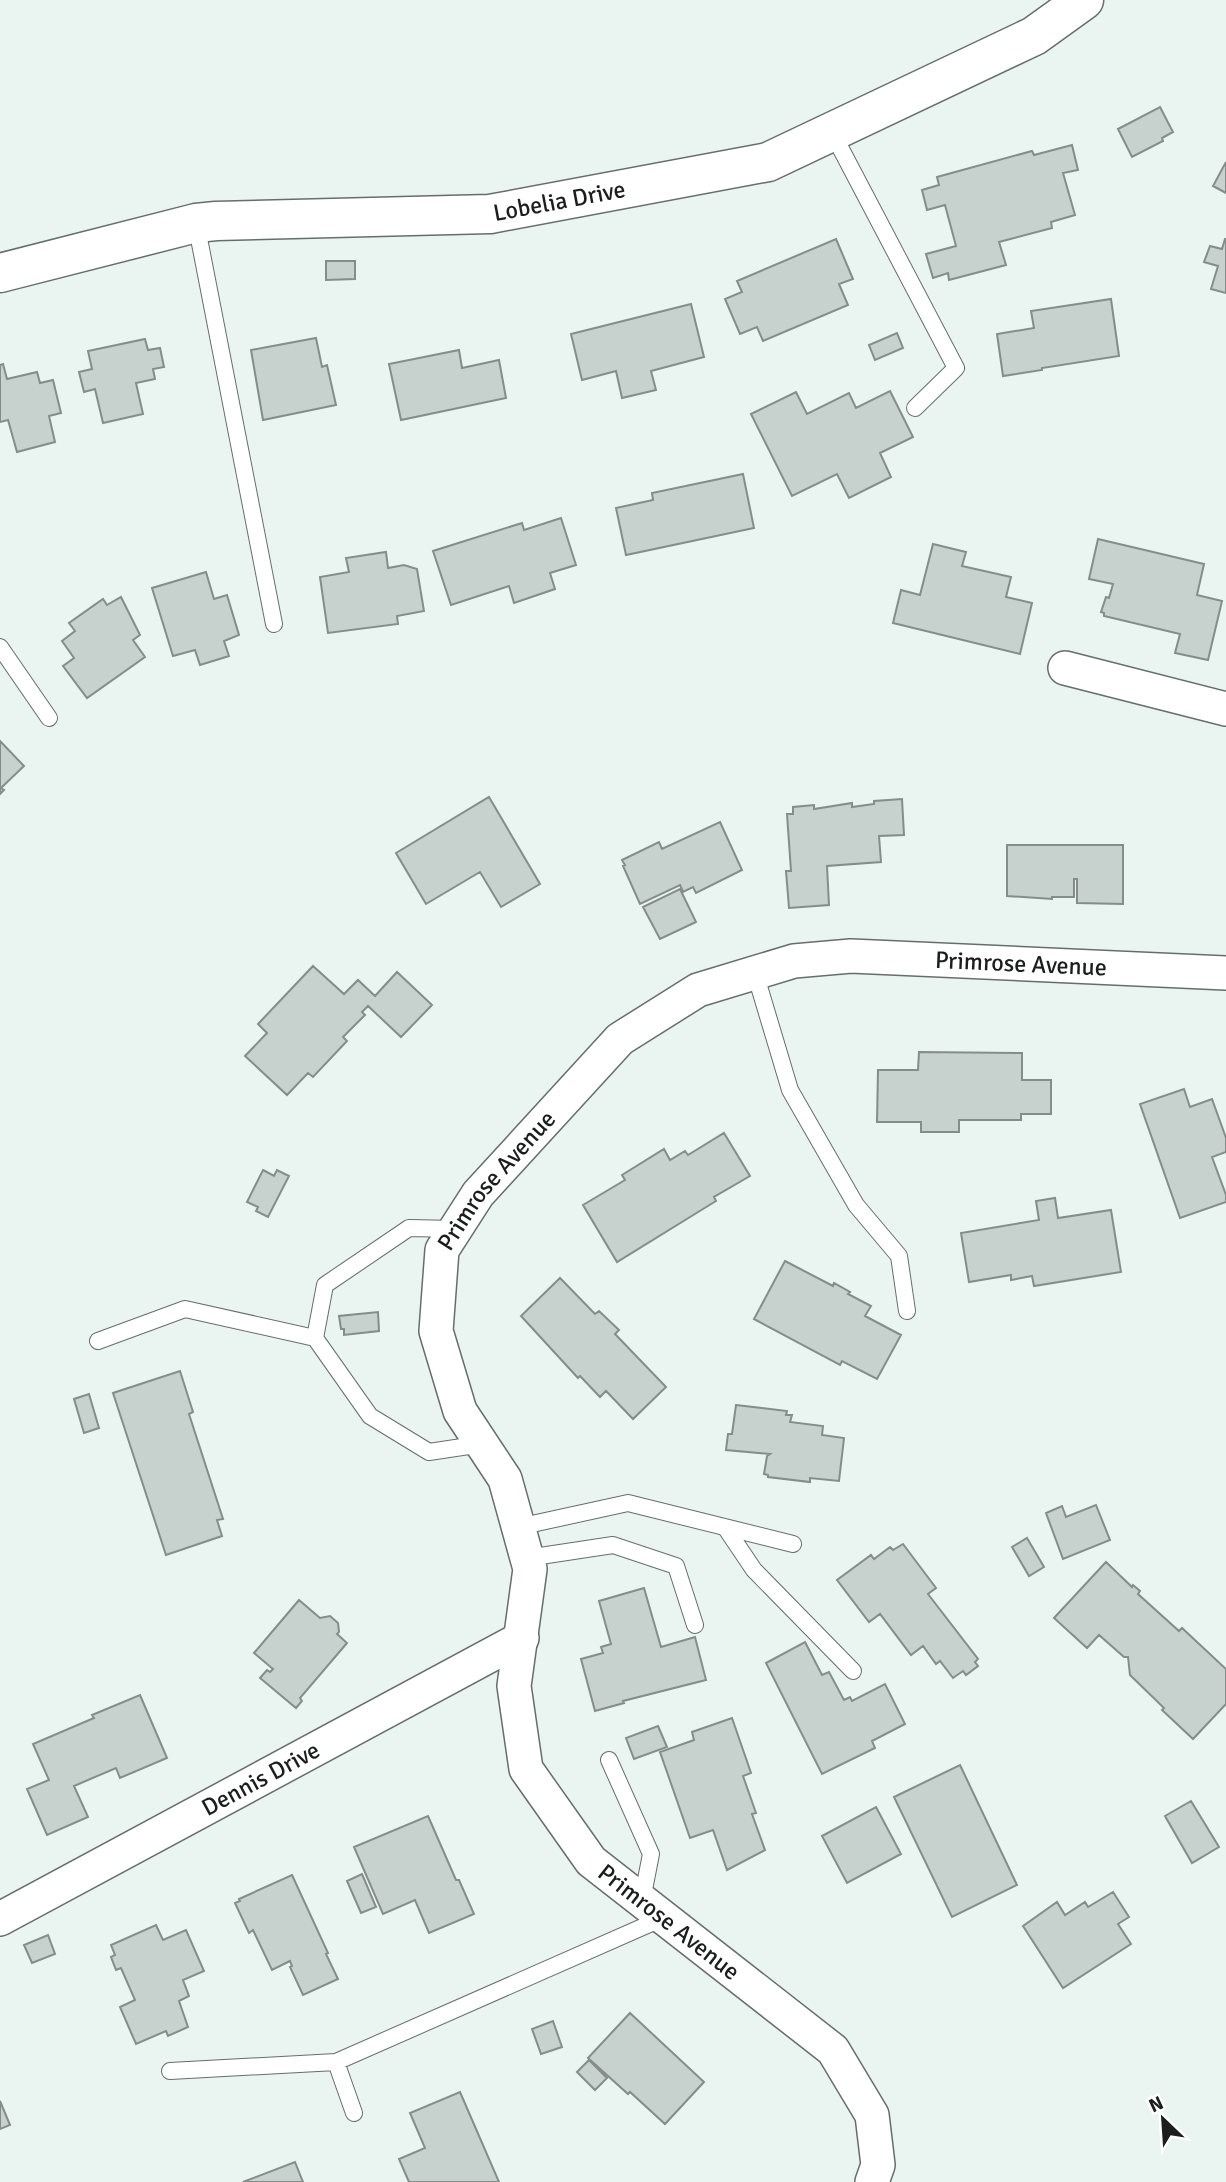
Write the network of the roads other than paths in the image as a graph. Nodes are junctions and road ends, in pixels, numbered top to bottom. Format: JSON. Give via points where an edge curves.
{"nodes":[{"id":1,"x":1084,"y":0,"type":"edge"},
{"id":2,"x":832,"y":132,"type":"junction"},
{"id":3,"x":196,"y":223,"type":"junction"},
{"id":4,"x":0,"y":273,"type":"edge"},
{"id":5,"x":915,"y":408,"type":"dead end"},
{"id":6,"x":274,"y":624,"type":"dead end"},
{"id":7,"x":0,"y":647,"type":"edge"},
{"id":8,"x":1065,"y":668,"type":"dead end"},
{"id":9,"x":1226,"y":709,"type":"edge"},
{"id":10,"x":49,"y":718,"type":"dead end"},
{"id":11,"x":755,"y":973,"type":"junction"},
{"id":12,"x":1226,"y":973,"type":"edge"},
{"id":13,"x":456,"y":1228,"type":"junction"},
{"id":14,"x":907,"y":1311,"type":"dead end"},
{"id":15,"x":315,"y":1338,"type":"junction"},
{"id":16,"x":98,"y":1341,"type":"dead end"},
{"id":17,"x":482,"y":1444,"type":"junction"},
{"id":18,"x":725,"y":1527,"type":"junction"},
{"id":19,"x":522,"y":1543,"type":"junction"},
{"id":20,"x":793,"y":1544,"type":"dead end"},
{"id":21,"x":695,"y":1625,"type":"dead end"},
{"id":22,"x":522,"y":1638,"type":"junction"},
{"id":23,"x":853,"y":1671,"type":"dead end"},
{"id":24,"x":609,"y":1760,"type":"dead end"},
{"id":25,"x":652,"y":1909,"type":"junction"},
{"id":26,"x":0,"y":1919,"type":"edge"},
{"id":27,"x":336,"y":2062,"type":"junction"},
{"id":28,"x":170,"y":2071,"type":"dead end"},
{"id":29,"x":354,"y":2113,"type":"dead end"},
{"id":30,"x":872,"y":2182,"type":"edge"}],
"edges":[{"from":1,"to":2,"type":"street","name":"Lobelia Drive","via":[[1034,36]]},
{"from":2,"to":3,"type":"street","name":"Lobelia Drive","via":[[768,162],[489,214]]},
{"from":2,"to":5,"type":"lane","via":[[956,368]]},
{"from":3,"to":4,"type":"street","name":"Lobelia Drive"},
{"from":3,"to":6,"type":"lane"},
{"from":7,"to":10,"type":"lane"},
{"from":8,"to":9,"type":"street"},
{"from":11,"to":12,"type":"street","name":"Primrose Avenue","via":[[794,961],[851,956]]},
{"from":11,"to":13,"type":"street","name":"Primrose Avenue","via":[[698,990],[620,1039],[478,1194]]},
{"from":11,"to":14,"type":"lane","via":[[790,1090],[856,1205],[899,1256]]},
{"from":13,"to":15,"type":"lane","via":[[409,1228],[325,1285]]},
{"from":13,"to":17,"type":"street","name":"Primrose Avenue","via":[[442,1250],[436,1331],[460,1411]]},
{"from":15,"to":16,"type":"lane","via":[[184,1309]]},
{"from":15,"to":17,"type":"lane","via":[[370,1416],[429,1452]]},
{"from":17,"to":19,"type":"street","name":"Primrose Avenue","via":[[505,1479]]},
{"from":18,"to":19,"type":"lane","via":[[628,1503]]},
{"from":18,"to":20,"type":"lane"},
{"from":18,"to":23,"type":"lane","via":[[754,1570]]},
{"from":19,"to":21,"type":"lane","via":[[612,1545],[676,1566]]},
{"from":19,"to":22,"type":"street","name":"Primrose Avenue","via":[[530,1569]]},
{"from":22,"to":25,"type":"street","name":"Primrose Avenue","via":[[514,1686],[526,1769],[591,1861]]},
{"from":22,"to":26,"type":"street","name":"Dennis Drive"},
{"from":24,"to":25,"type":"lane","via":[[651,1854]]},
{"from":25,"to":27,"type":"lane"},
{"from":25,"to":30,"type":"street","name":"Primrose Avenue","via":[[833,2050],[872,2115],[878,2165]]},
{"from":27,"to":28,"type":"lane"},
{"from":27,"to":29,"type":"lane"}]}
